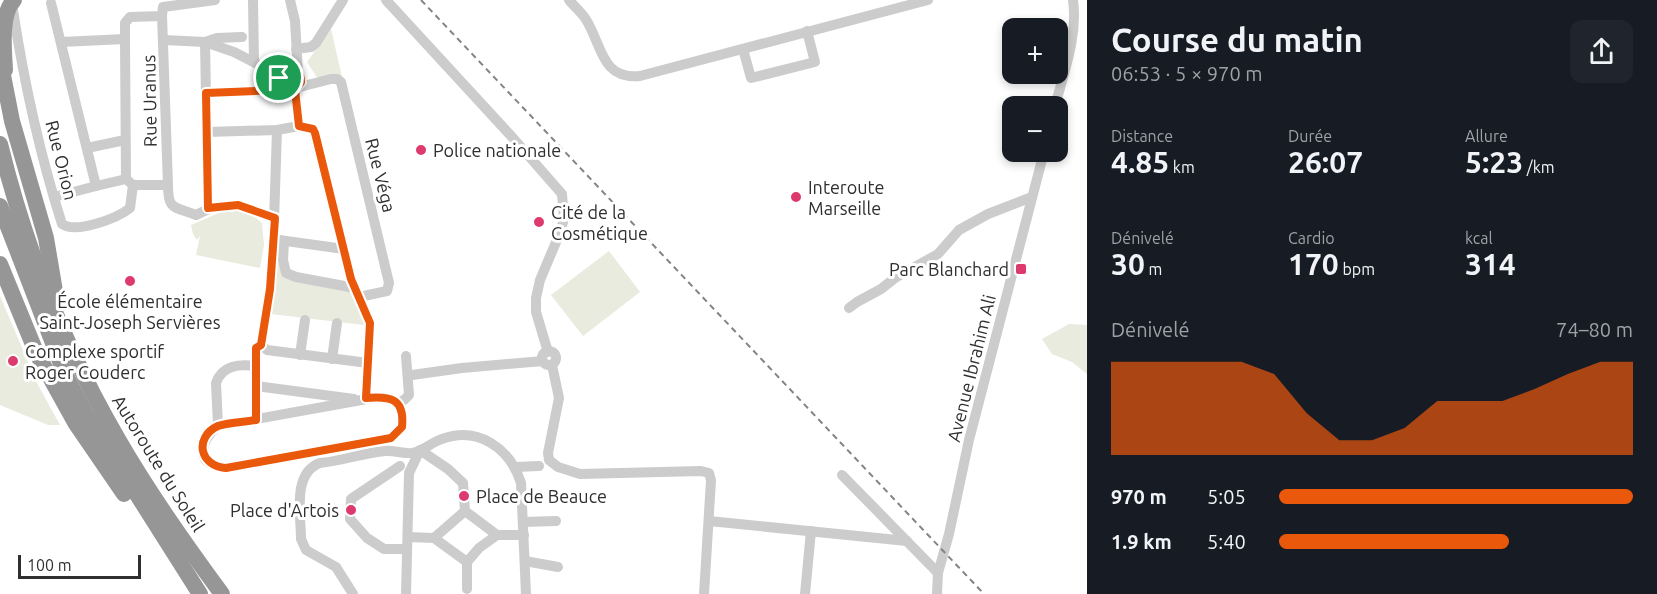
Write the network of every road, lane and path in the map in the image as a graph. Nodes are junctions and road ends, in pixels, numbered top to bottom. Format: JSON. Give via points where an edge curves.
{"nodes":[{"id":1,"x":215,"y":0,"type":"edge"},
{"id":2,"x":253,"y":0,"type":"edge"},
{"id":3,"x":290,"y":0,"type":"edge"},
{"id":4,"x":343,"y":0,"type":"edge"},
{"id":5,"x":386,"y":0,"type":"edge"},
{"id":6,"x":569,"y":0,"type":"edge"},
{"id":7,"x":928,"y":0,"type":"edge"},
{"id":8,"x":1073,"y":0,"type":"edge"},
{"id":9,"x":51,"y":3,"type":"dead end"},
{"id":10,"x":14,"y":5,"type":"edge"},
{"id":11,"x":162,"y":16,"type":"junction"},
{"id":12,"x":807,"y":31,"type":"junction"},
{"id":13,"x":242,"y":37,"type":"dead end"},
{"id":14,"x":125,"y":39,"type":"junction"},
{"id":15,"x":164,"y":40,"type":"junction"},
{"id":16,"x":61,"y":42,"type":"junction"},
{"id":17,"x":206,"y":42,"type":"junction"},
{"id":18,"x":296,"y":49,"type":"junction"},
{"id":19,"x":743,"y":49,"type":"junction"},
{"id":20,"x":0,"y":60,"type":"edge"},
{"id":21,"x":254,"y":62,"type":"junction"},
{"id":22,"x":298,"y":72,"type":"junction"},
{"id":23,"x":283,"y":73,"type":"junction"},
{"id":24,"x":293,"y":88,"type":"junction"},
{"id":25,"x":5,"y":89,"type":"junction"},
{"id":26,"x":206,"y":93,"type":"junction"},
{"id":27,"x":1058,"y":96,"type":"edge"},
{"id":28,"x":299,"y":126,"type":"junction"},
{"id":29,"x":277,"y":130,"type":"junction"},
{"id":30,"x":207,"y":132,"type":"junction"},
{"id":31,"x":124,"y":140,"type":"junction"},
{"id":32,"x":0,"y":144,"type":"edge"},
{"id":33,"x":87,"y":148,"type":"junction"},
{"id":34,"x":1041,"y":162,"type":"edge"},
{"id":35,"x":130,"y":182,"type":"junction"},
{"id":36,"x":168,"y":185,"type":"junction"},
{"id":37,"x":96,"y":186,"type":"junction"},
{"id":38,"x":1032,"y":197,"type":"junction"},
{"id":39,"x":54,"y":198,"type":"junction"},
{"id":40,"x":0,"y":206,"type":"edge"},
{"id":41,"x":208,"y":208,"type":"junction"},
{"id":42,"x":275,"y":218,"type":"junction"},
{"id":43,"x":279,"y":240,"type":"junction"},
{"id":44,"x":344,"y":249,"type":"junction"},
{"id":45,"x":0,"y":265,"type":"edge"},
{"id":46,"x":357,"y":293,"type":"junction"},
{"id":47,"x":849,"y":309,"type":"dead end"},
{"id":48,"x":305,"y":320,"type":"dead end"},
{"id":49,"x":336,"y":323,"type":"dead end"},
{"id":50,"x":62,"y":327,"type":"junction"},
{"id":51,"x":264,"y":348,"type":"junction"},
{"id":52,"x":300,"y":355,"type":"junction"},
{"id":53,"x":406,"y":356,"type":"dead end"},
{"id":54,"x":332,"y":358,"type":"junction"},
{"id":55,"x":547,"y":359,"type":"junction"},
{"id":56,"x":256,"y":363,"type":"junction"},
{"id":57,"x":368,"y":363,"type":"junction"},
{"id":58,"x":412,"y":375,"type":"dead end"},
{"id":59,"x":256,"y":386,"type":"junction"},
{"id":60,"x":363,"y":399,"type":"junction"},
{"id":61,"x":398,"y":403,"type":"junction"},
{"id":62,"x":256,"y":420,"type":"junction"},
{"id":63,"x":218,"y":426,"type":"junction"},
{"id":64,"x":411,"y":452,"type":"junction"},
{"id":65,"x":539,"y":466,"type":"dead end"},
{"id":66,"x":515,"y":467,"type":"junction"},
{"id":67,"x":404,"y":469,"type":"junction"},
{"id":68,"x":842,"y":476,"type":"dead end"},
{"id":69,"x":465,"y":511,"type":"junction"},
{"id":70,"x":709,"y":520,"type":"junction"},
{"id":71,"x":556,"y":521,"type":"dead end"},
{"id":72,"x":523,"y":522,"type":"junction"},
{"id":73,"x":811,"y":531,"type":"junction"},
{"id":74,"x":497,"y":535,"type":"junction"},
{"id":75,"x":524,"y":535,"type":"junction"},
{"id":76,"x":408,"y":537,"type":"junction"},
{"id":77,"x":434,"y":538,"type":"junction"},
{"id":78,"x":907,"y":542,"type":"junction"},
{"id":79,"x":407,"y":549,"type":"junction"},
{"id":80,"x":525,"y":561,"type":"junction"},
{"id":81,"x":467,"y":562,"type":"junction"},
{"id":82,"x":558,"y":567,"type":"dead end"},
{"id":83,"x":938,"y":573,"type":"junction"},
{"id":84,"x":466,"y":592,"type":"edge"},
{"id":85,"x":198,"y":594,"type":"edge"},
{"id":86,"x":222,"y":594,"type":"edge"},
{"id":87,"x":353,"y":594,"type":"edge"},
{"id":88,"x":406,"y":594,"type":"edge"},
{"id":89,"x":526,"y":594,"type":"edge"},
{"id":90,"x":704,"y":594,"type":"edge"},
{"id":91,"x":805,"y":594,"type":"edge"},
{"id":92,"x":937,"y":594,"type":"edge"}],
"edges":[{"from":1,"to":11,"type":"street","via":[[163,7]]},
{"from":2,"to":21,"type":"street"},
{"from":3,"to":18,"type":"street"},
{"from":4,"to":18,"type":"street","via":[[316,43]]},
{"from":5,"to":55,"type":"street","via":[[562,194],[564,219],[536,298]]},
{"from":6,"to":19,"type":"street","via":[[586,19],[607,64],[627,77]]},
{"from":7,"to":12,"type":"street"},
{"from":8,"to":27,"type":"street","via":[[1074,33]]},
{"from":9,"to":16,"type":"street"},
{"from":10,"to":25,"type":"highway","via":[[8,4],[3,29]]},
{"from":10,"to":39,"type":"street","name":"Rue Orion","via":[[20,55]]},
{"from":11,"to":14,"type":"street","via":[[130,17],[124,22]]},
{"from":11,"to":15,"type":"street","name":"Rue Uranus"},
{"from":12,"to":19,"type":"street"},
{"from":12,"to":19,"type":"street","via":[[815,62],[751,78]]},
{"from":13,"to":17,"type":"street"},
{"from":14,"to":16,"type":"street"},
{"from":14,"to":31,"type":"street"},
{"from":15,"to":17,"type":"street"},
{"from":15,"to":36,"type":"street","name":"Rue Uranus"},
{"from":16,"to":33,"type":"street"},
{"from":17,"to":21,"type":"street"},
{"from":17,"to":26,"type":"street"},
{"from":18,"to":22,"type":"street"},
{"from":18,"to":23,"type":"street"},
{"from":20,"to":25,"type":"highway"},
{"from":21,"to":23,"type":"street"},
{"from":22,"to":23,"type":"street","via":[[292,69]]},
{"from":22,"to":24,"type":"street","via":[[301,78]]},
{"from":23,"to":24,"type":"street","via":[[280,84]]},
{"from":24,"to":26,"type":"street"},
{"from":24,"to":28,"type":"street"},
{"from":24,"to":46,"type":"street","name":"Rue Véga","via":[[331,78],[341,82],[389,283],[387,291]]},
{"from":25,"to":50,"type":"highway","via":[[46,238]]},
{"from":26,"to":30,"type":"street"},
{"from":28,"to":29,"type":"street"},
{"from":28,"to":44,"type":"street","via":[[308,126],[315,133]]},
{"from":29,"to":30,"type":"street"},
{"from":29,"to":42,"type":"street"},
{"from":30,"to":41,"type":"street"},
{"from":31,"to":33,"type":"street"},
{"from":31,"to":35,"type":"street"},
{"from":32,"to":50,"type":"highway","name":"Autoroute du Soleil","via":[[22,222]]},
{"from":33,"to":37,"type":"street"},
{"from":34,"to":38,"type":"street","name":"Avenue Ibrahim Ali"},
{"from":35,"to":36,"type":"street"},
{"from":35,"to":37,"type":"street"},
{"from":35,"to":39,"type":"street","name":"Rue Orion","via":[[129,210],[78,228],[62,224]]},
{"from":36,"to":41,"type":"street","via":[[171,206],[196,215]]},
{"from":37,"to":39,"type":"street"},
{"from":38,"to":47,"type":"street","via":[[988,214],[959,231],[938,254]]},
{"from":38,"to":83,"type":"street","name":"Avenue Ibrahim Ali"},
{"from":40,"to":85,"type":"highway","via":[[65,374]]},
{"from":41,"to":42,"type":"street","via":[[238,205]]},
{"from":42,"to":43,"type":"street"},
{"from":43,"to":44,"type":"street"},
{"from":43,"to":46,"type":"street","via":[[286,273]]},
{"from":43,"to":51,"type":"street"},
{"from":44,"to":46,"type":"street"},
{"from":45,"to":85,"type":"highway","via":[[36,352],[76,424],[141,521]]},
{"from":46,"to":57,"type":"street","via":[[370,323]]},
{"from":48,"to":52,"type":"street"},
{"from":49,"to":54,"type":"street"},
{"from":50,"to":86,"type":"highway","name":"Autoroute du Soleil","via":[[117,438]]},
{"from":51,"to":52,"type":"street"},
{"from":51,"to":56,"type":"street","via":[[256,348]]},
{"from":52,"to":54,"type":"street"},
{"from":53,"to":61,"type":"street","via":[[409,395]]},
{"from":54,"to":57,"type":"street"},
{"from":55,"to":58,"type":"street"},
{"from":55,"to":70,"type":"street","via":[[559,398],[549,460],[580,474],[709,473]]},
{"from":56,"to":59,"type":"street"},
{"from":56,"to":63,"type":"street","via":[[229,368],[218,376]]},
{"from":57,"to":60,"type":"street"},
{"from":59,"to":60,"type":"street"},
{"from":59,"to":62,"type":"street"},
{"from":60,"to":61,"type":"street","via":[[391,398]]},
{"from":60,"to":62,"type":"street"},
{"from":61,"to":63,"type":"street","via":[[402,427],[391,438],[226,468],[210,463],[204,455],[204,441]]},
{"from":62,"to":63,"type":"street"},
{"from":64,"to":66,"type":"street","via":[[452,436],[475,436],[495,444]]},
{"from":64,"to":67,"type":"street"},
{"from":64,"to":67,"type":"street"},
{"from":64,"to":69,"type":"street","via":[[448,469],[463,483]]},
{"from":64,"to":87,"type":"street","via":[[386,450],[321,463],[313,466],[303,480],[303,545],[336,567]]},
{"from":65,"to":66,"type":"street"},
{"from":66,"to":72,"type":"street","via":[[521,483]]},
{"from":67,"to":76,"type":"street"},
{"from":67,"to":79,"type":"street","via":[[351,499],[350,519],[366,538],[384,549]]},
{"from":68,"to":78,"type":"street"},
{"from":69,"to":74,"type":"street"},
{"from":69,"to":77,"type":"street"},
{"from":70,"to":73,"type":"street"},
{"from":70,"to":90,"type":"street"},
{"from":71,"to":72,"type":"street"},
{"from":72,"to":75,"type":"street"},
{"from":73,"to":78,"type":"street"},
{"from":73,"to":91,"type":"street"},
{"from":74,"to":75,"type":"street"},
{"from":74,"to":81,"type":"street"},
{"from":75,"to":80,"type":"street"},
{"from":76,"to":77,"type":"street"},
{"from":76,"to":79,"type":"street"},
{"from":77,"to":81,"type":"street"},
{"from":78,"to":83,"type":"street"},
{"from":79,"to":88,"type":"street"},
{"from":80,"to":82,"type":"street"},
{"from":80,"to":89,"type":"street"},
{"from":81,"to":84,"type":"street"},
{"from":83,"to":92,"type":"street","name":"Avenue Ibrahim Ali"}]}
